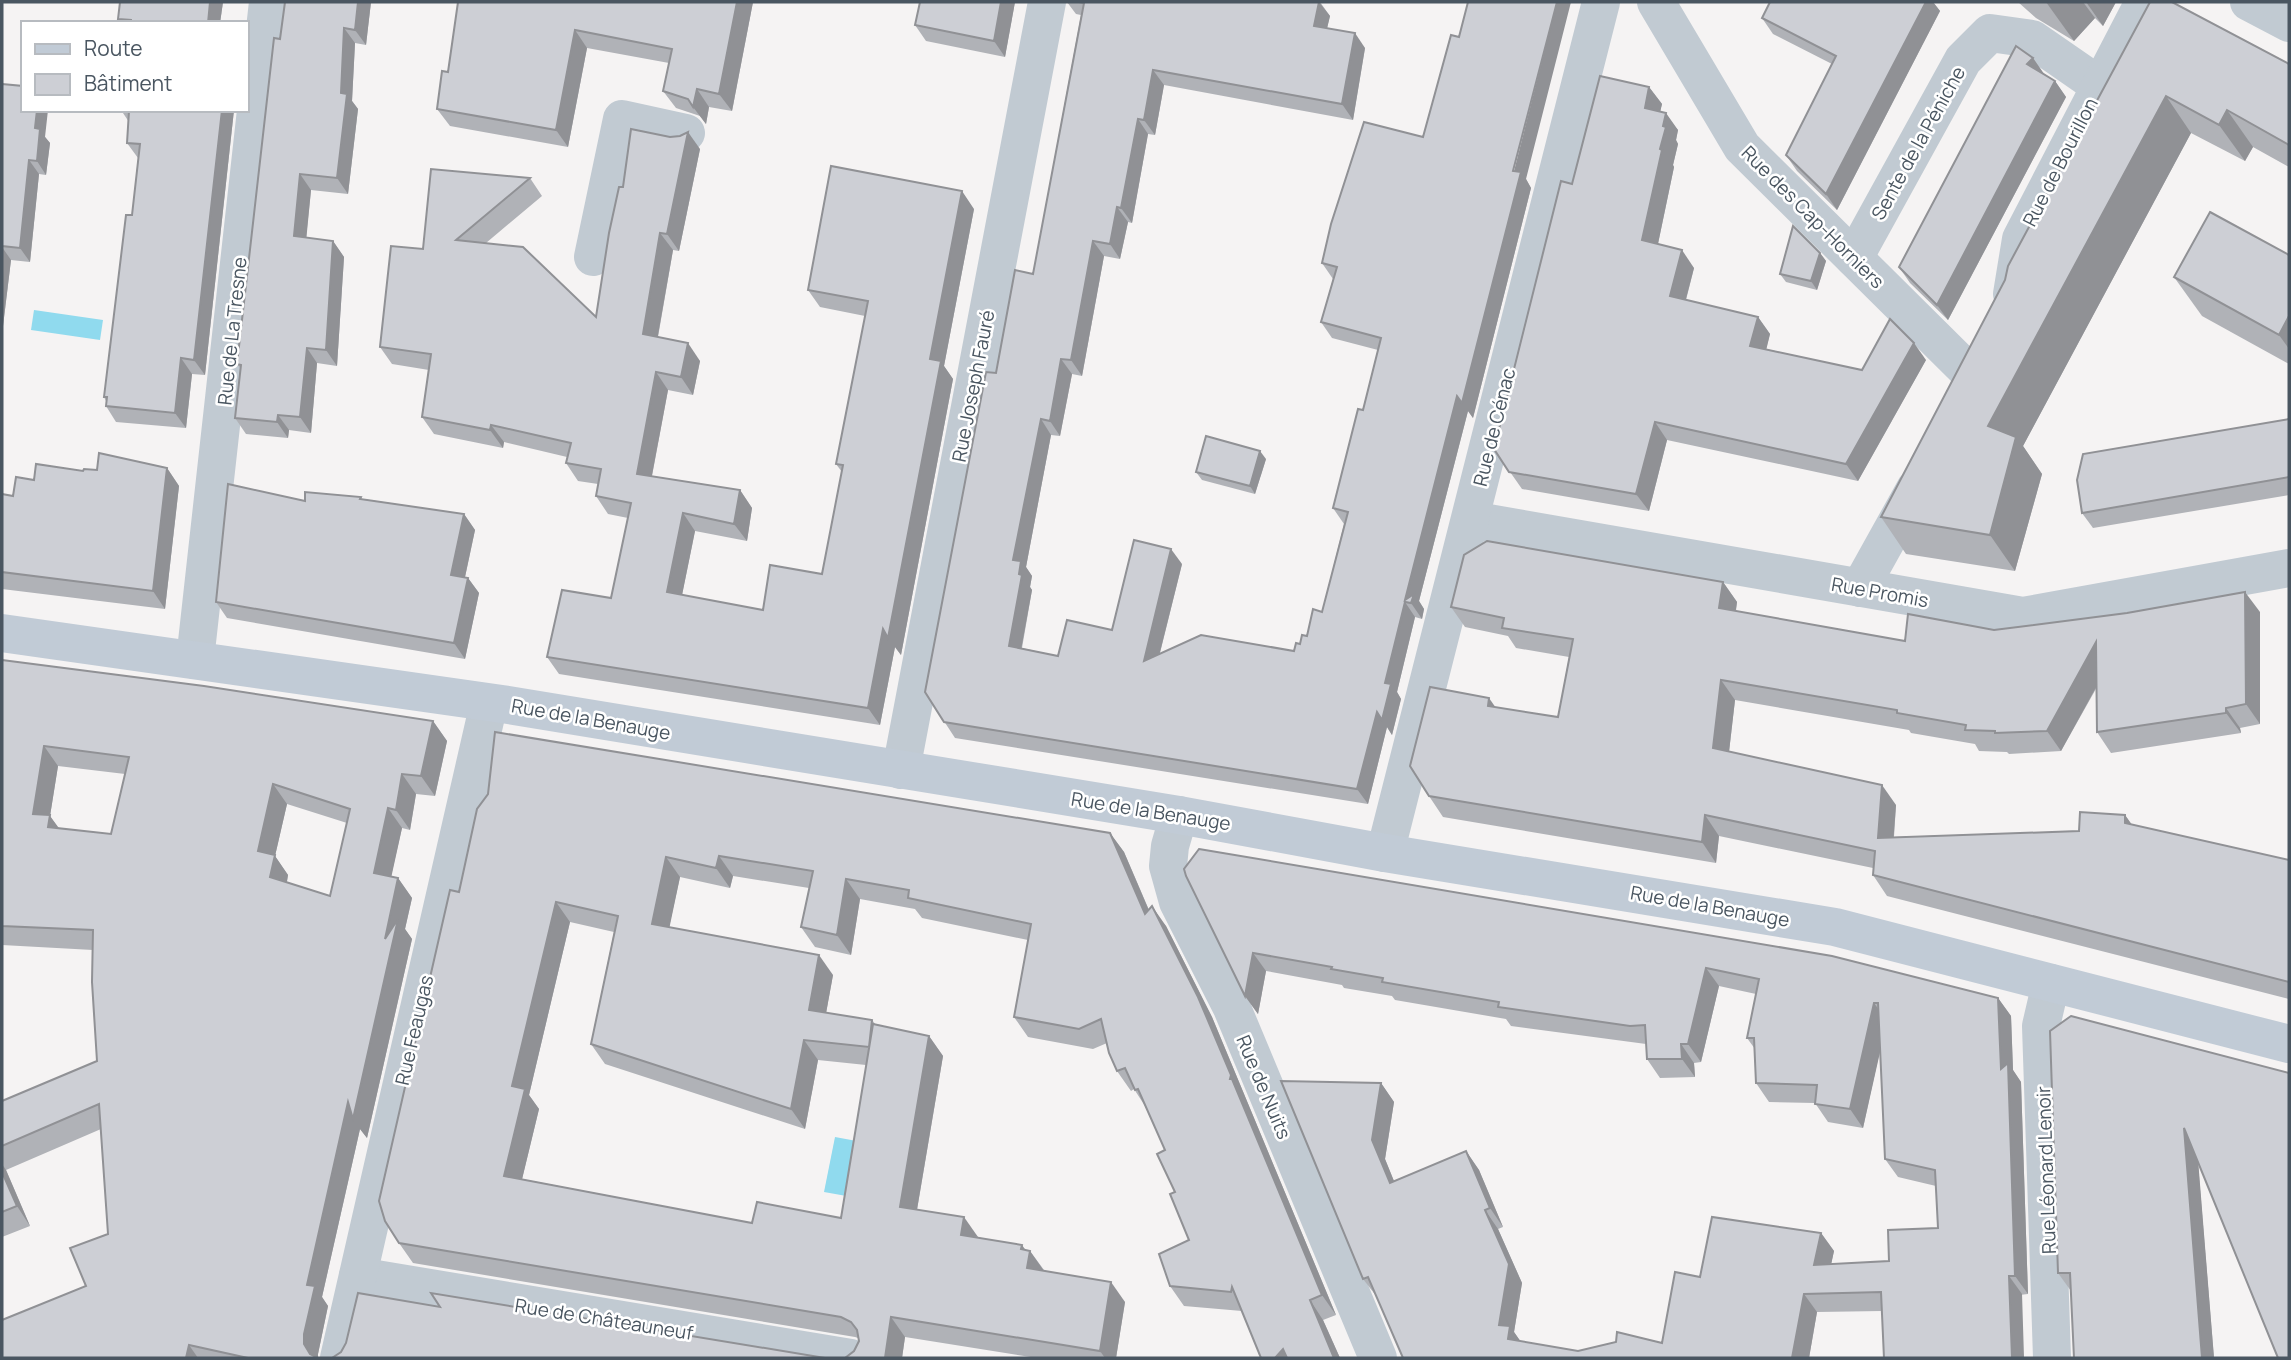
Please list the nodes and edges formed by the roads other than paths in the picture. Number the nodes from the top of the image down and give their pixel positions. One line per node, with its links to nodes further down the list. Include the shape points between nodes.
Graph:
1 (268, 2): 18 (street, Rue de La Tresne)
2 (1047, 2): 20 (street, Rue Joseph Fauré)
3 (1601, 2): 14 (street, Rue de Cénac)
4 (1657, 2): 11 (street, Rue des Cap-Horniers, via 1742,147)
5 (2144, 2): 8 (street, Rue de Bourillon)
6 (2249, 2): 7 (street)
7 (2289, 23)
8 (2100, 86): 11 (street, Sente de la Péniche, via 2032,39 1990,33 1963,60); 12 (street, Rue de Bourillon, via 2021,239 2011,306)
9 (687, 133): 10 (street, via 622,119)
10 (593, 257)
11 (1854, 258): 12 (street, Rue des Cap-Horniers)
12 (1967, 389)
13 (1929, 463): 16 (street)
14 (1471, 520): 16 (street, Rue Promis); 22 (street, Rue de Cénac)
15 (2289, 568): 16 (street, Rue Promis, via 2023,616)
16 (1860, 588)
17 (2, 633): 18 (main road, Rue de la Benauge)
18 (195, 660): 19 (main road, Rue de la Benauge)
19 (489, 703): 20 (main road, Rue de la Benauge); 25 (street, Rue Feaugas)
20 (901, 770): 21 (main road, Rue de la Benauge)
21 (1179, 815): 22 (main road, Rue de la Benauge); 28 (street, Rue de Nuits, via 1168,866 1178,902 1231,1008)
22 (1385, 853): 23 (main road, Rue de la Benauge, via 1835,927)
23 (2051, 983): 24 (main road, Rue de la Benauge); 29 (street, Rue Léonard Lenoir, via 2041,1026)
24 (2289, 1044)
25 (358, 1276): 26 (street, Rue Feaugas); 27 (street, Rue de Châteauneuf)
26 (339, 1358)
27 (851, 1358)
28 (1378, 1358)
29 (2052, 1358)

